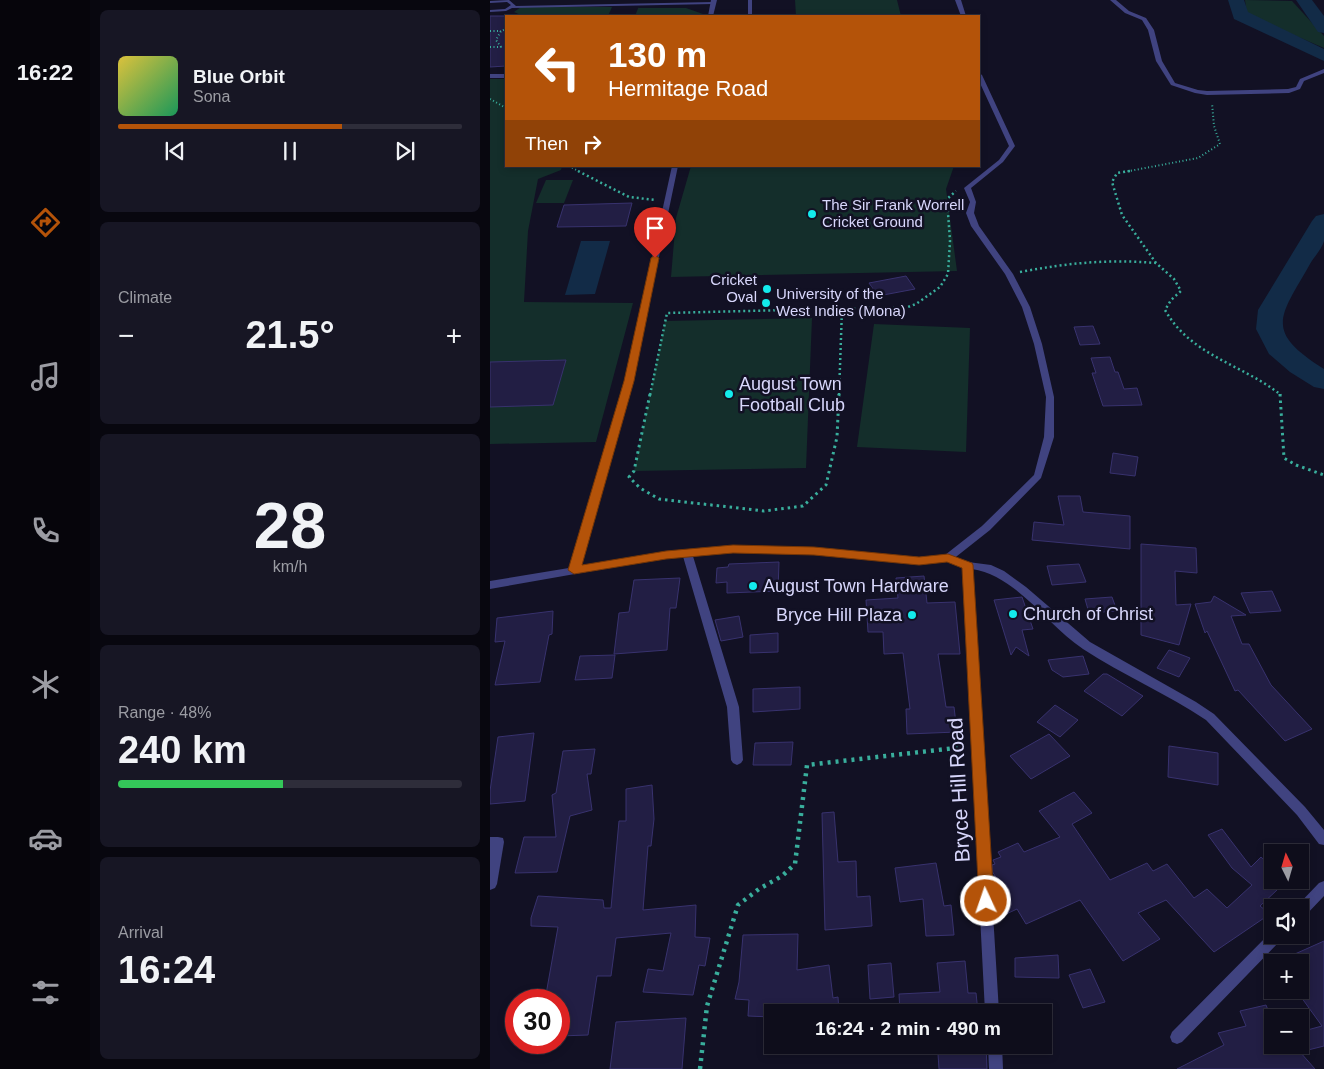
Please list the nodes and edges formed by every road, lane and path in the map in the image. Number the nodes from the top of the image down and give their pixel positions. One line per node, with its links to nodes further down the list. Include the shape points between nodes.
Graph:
1 (750, 0): 9 (lane)
2 (958, 0): 10 (street)
3 (1113, 0): 21 (street, via 1127,12 1144,19 1151,30 1159,61 1173,84)
4 (490, 2): 6 (lane, via 508,1 514,3)
5 (713, 2): 6 (lane); 8 (street)
6 (513, 7): 7 (lane)
7 (490, 11)
8 (710, 15)
9 (750, 15)
10 (964, 15)
11 (505, 27): 13 (path)
12 (490, 31): 13 (path)
13 (501, 31): 15 (path, via 496,40)
14 (490, 47): 15 (path)
15 (501, 47): 16 (path)
16 (505, 47)
17 (1324, 72): 21 (street, via 1302,80 1298,88 1289,91)
18 (490, 76): 19 (street)
19 (505, 76)
20 (980, 78): 29 (street, via 1012,146 1001,161 966,188 973,202 970,214 975,226)
21 (1207, 93): 28 (path, via 1212,102 1214,126 1220,144 1198,158 1117,173 1112,182 1122,215)
22 (490, 99): 23 (path)
23 (505, 107)
24 (570, 167): 27 (path, via 629,197)
25 (675, 167): 27 (street)
26 (962, 186): 30 (path, via 947,199 950,223 945,282 917,305)
27 (667, 202): 35 (street, via 629,381)
28 (1156, 263): 29 (path, via 1115,260 1057,265); 31 (path, via 1174,279 1181,291 1165,310 1171,324 1181,335 1215,358 1251,374 1280,396 1284,458)
29 (1009, 274): 33 (street, via 1026,307 1038,344 1050,397 1049,438 1038,476 986,528)
30 (842, 309): 30 (path, via 837,436 826,485 803,506 764,511 659,498 640,488 629,477 634,471 667,313)
31 (1324, 475)
32 (687, 553): 33 (street, via 733,549 814,551 919,561); 35 (street); 38 (street, via 733,707)
33 (948, 558): 34 (street)
34 (967, 565): 37 (street, Bryce Hill Road); 39 (street, via 1000,574 1086,645 1210,717 1301,811)
35 (574, 570): 36 (street)
36 (490, 585)
37 (978, 746): 45 (street, Bryce Hill Road); 48 (path, via 807,765 794,864 782,876 738,905 707,1006)
38 (737, 760)
39 (1324, 840)
40 (494, 843): 41 (street)
41 (490, 884)
42 (1324, 887): 43 (street)
43 (1309, 903)
44 (1268, 944): 46 (street)
45 (992, 1004)
46 (1177, 1036)
47 (995, 1054): 49 (street)
48 (700, 1069)
49 (996, 1069)

